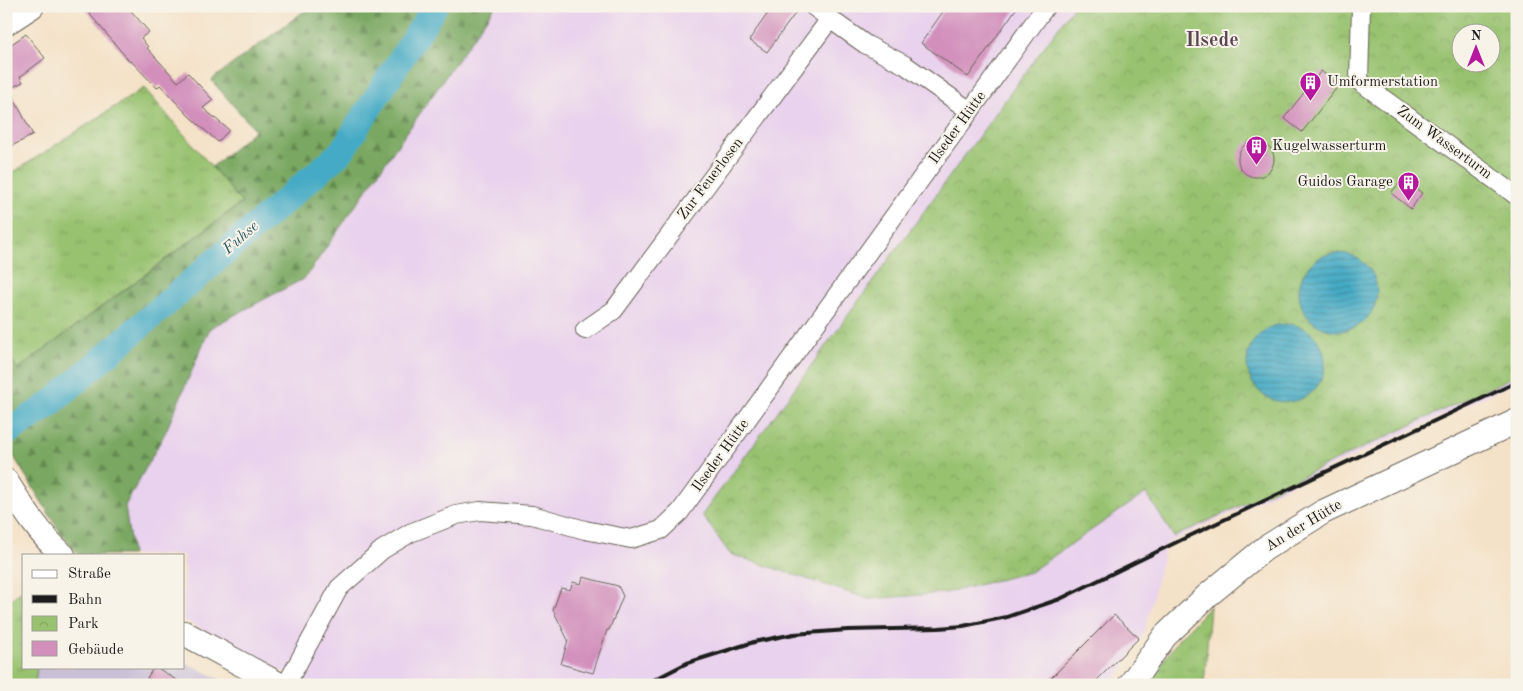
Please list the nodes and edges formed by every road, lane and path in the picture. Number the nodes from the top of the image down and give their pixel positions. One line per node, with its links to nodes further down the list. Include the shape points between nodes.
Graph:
1 (32, 6): 6 (street)
2 (814, 6): 5 (street)
3 (1046, 6): 7 (street, Ilseder Hütte)
4 (1362, 6): 8 (street, Zum Wasserturm, via 1359,81)
5 (830, 19): 7 (street, via 865,44 905,65); 9 (street, Zur Feuerlosen, via 614,310)
6 (6, 23)
7 (970, 111): 15 (street, Ilseder Hütte, via 680,512 661,530 631,539 532,515 480,511 446,518 382,550 339,588)
8 (1517, 196)
9 (585, 330)
10 (1517, 421): 16 (street, An der Hütte, via 1323,512 1264,549 1165,636)
11 (6, 481): 12 (street, via 30,519)
12 (56, 549)
13 (185, 634): 14 (street)
14 (280, 685)
15 (286, 685)
16 (1130, 685)

